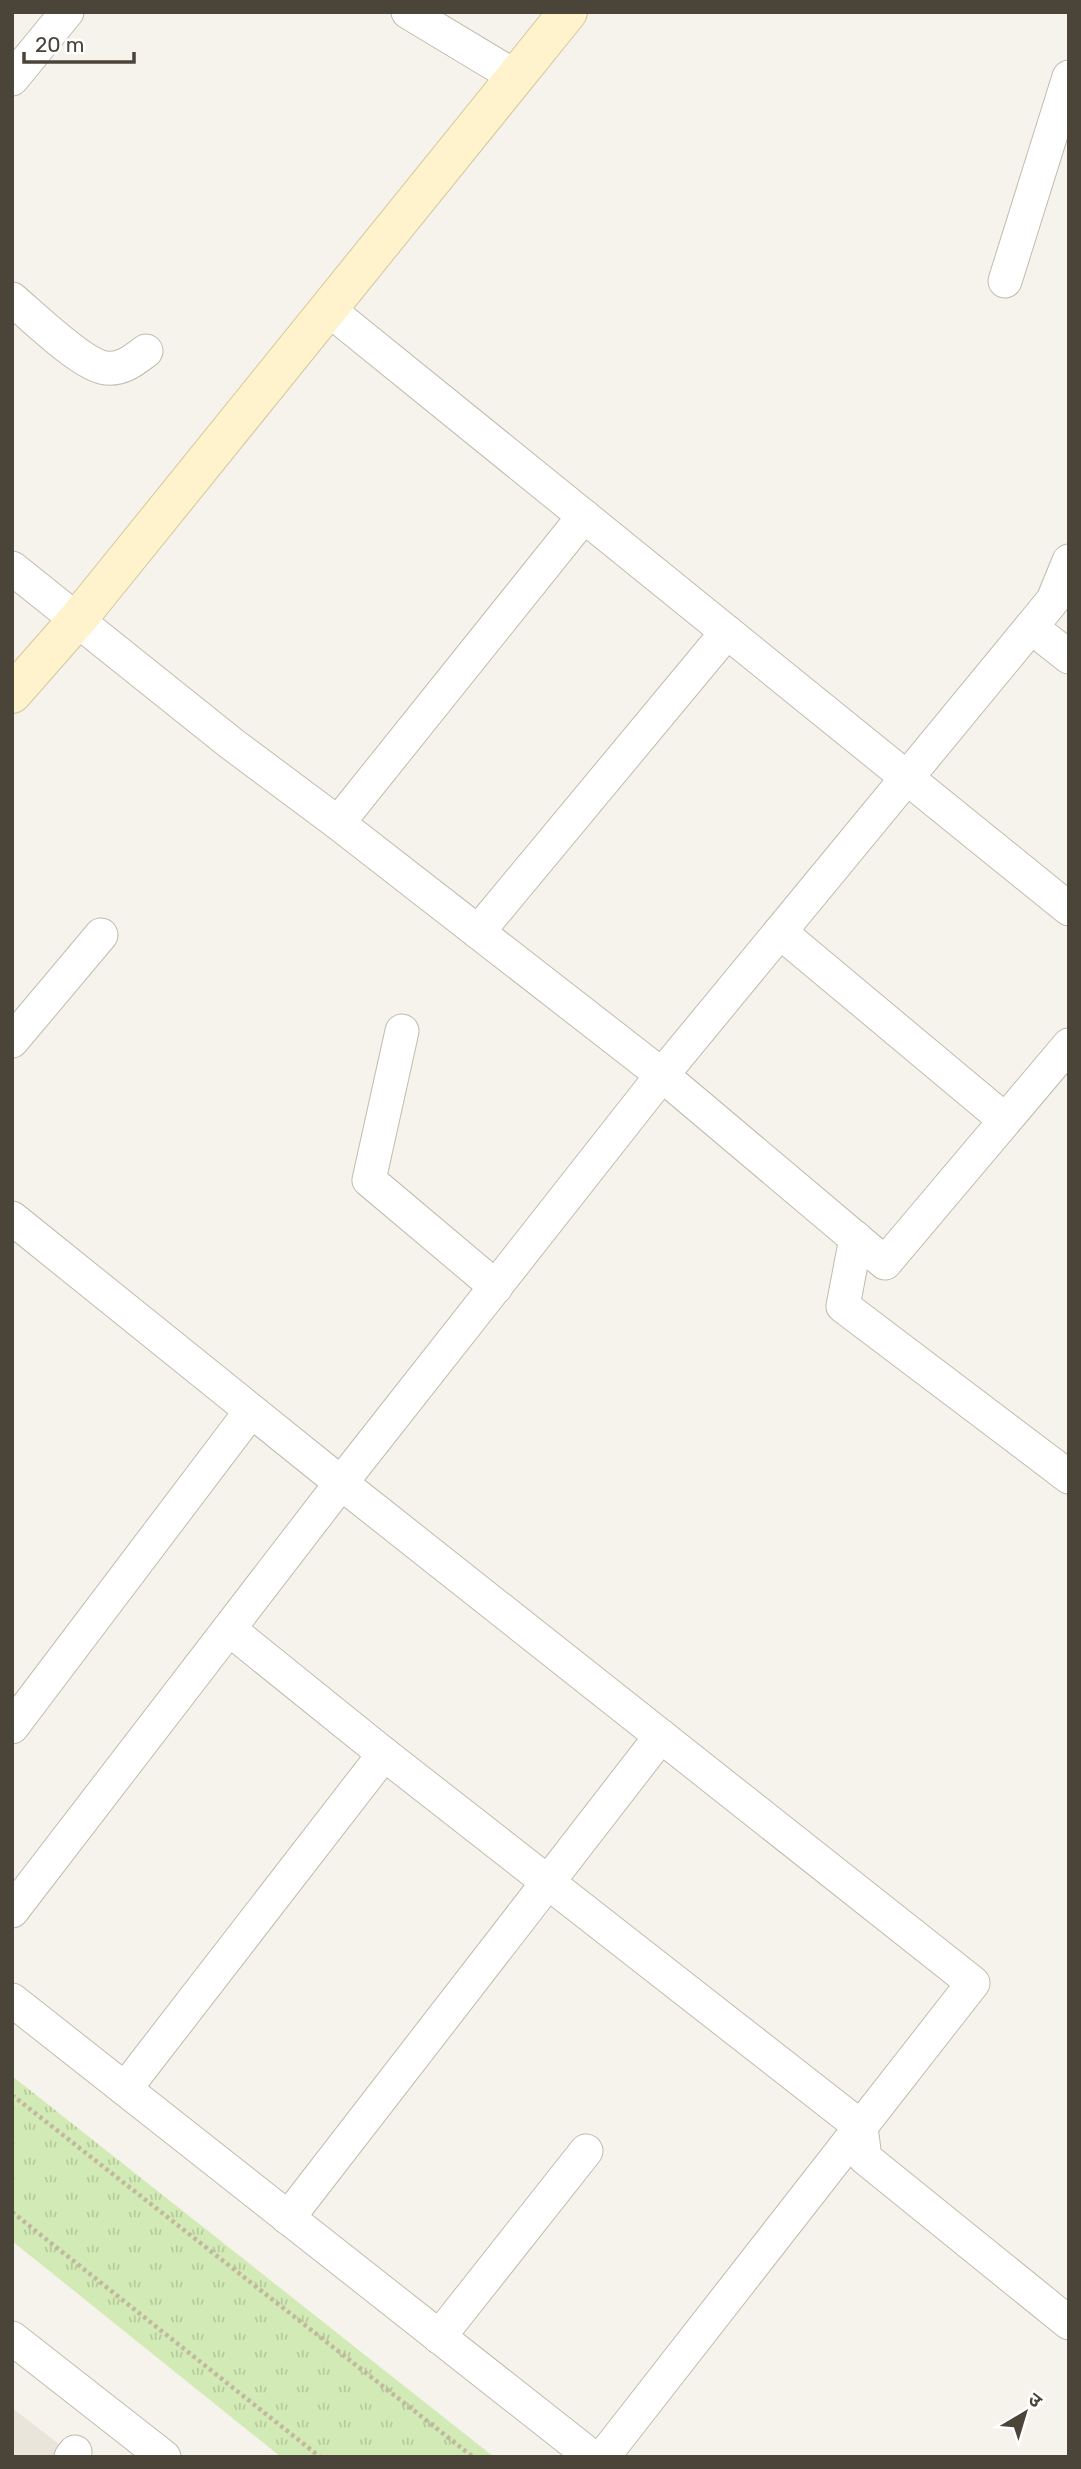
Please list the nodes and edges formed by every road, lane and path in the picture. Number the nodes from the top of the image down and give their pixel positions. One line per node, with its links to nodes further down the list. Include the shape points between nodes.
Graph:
1 (67, 12): 6 (street)
2 (408, 12): 5 (street)
3 (568, 12): 5 (street)
4 (1069, 76): 7 (street)
5 (516, 77): 9 (street)
6 (12, 79)
7 (1005, 281)
8 (12, 299): 10 (street, via 68,347 104,368 124,366)
9 (328, 309): 11 (street); 14 (street)
10 (146, 351)
11 (584, 516): 16 (street); 20 (street)
12 (1069, 561): 15 (street, via 1053,600)
13 (12, 568): 14 (street)
14 (76, 620): 18 (street); 20 (street)
15 (1031, 627): 17 (street); 19 (street)
16 (727, 632): 19 (street); 22 (street)
17 (1069, 657)
18 (12, 694)
19 (907, 778): 21 (street); 23 (street)
20 (338, 823): 22 (street)
21 (1069, 909)
22 (478, 932): 28 (street)
23 (780, 932): 28 (street); 29 (street)
24 (101, 935): 26 (street)
25 (402, 1031): 32 (street, via 369,1181)
26 (12, 1041)
27 (1069, 1045): 29 (street)
28 (662, 1075): 31 (street); 32 (street)
29 (1005, 1120): 31 (street, via 885,1263)
30 (18, 1234): 33 (street)
31 (856, 1238): 34 (street, via 843,1306)
32 (496, 1287): 35 (street)
33 (251, 1411): 35 (street); 37 (street)
34 (1069, 1477)
35 (341, 1483): 36 (street); 38 (street)
36 (229, 1629): 39 (street); 41 (street)
37 (12, 1727)
38 (661, 1735): 40 (street); 45 (street, via 973,1983)
39 (384, 1754): 40 (street); 43 (street)
40 (548, 1881): 45 (street); 48 (street)
41 (12, 1911)
42 (12, 2000): 43 (street)
43 (125, 2089): 48 (street)
44 (12, 2095): 54 (path)
45 (860, 2127): 49 (street, via 865,2158); 56 (street)
46 (586, 2151): 50 (street)
47 (12, 2212): 53 (path)
48 (288, 2218): 50 (street)
49 (1069, 2323)
50 (439, 2337): 55 (street)
51 (12, 2339): 52 (street)
52 (164, 2457)
53 (320, 2457)
54 (473, 2457)
55 (592, 2457)
56 (603, 2457)

